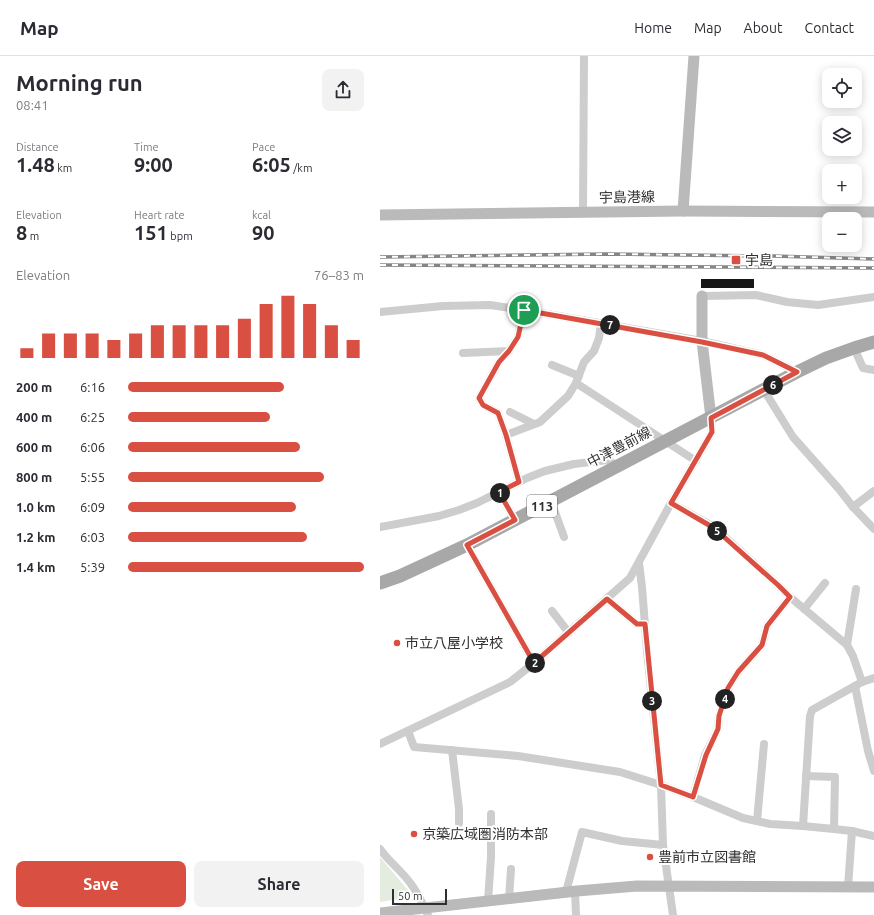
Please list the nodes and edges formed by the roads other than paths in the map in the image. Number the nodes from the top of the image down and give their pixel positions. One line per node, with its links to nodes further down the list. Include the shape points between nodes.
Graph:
1 (584, 56): 5 (street)
2 (694, 56): 3 (street)
3 (683, 211): 4 (street, 宇島港線); 5 (street, 宇島港線)
4 (874, 212)
5 (583, 213): 6 (street, 宇島港線)
6 (380, 215)
7 (702, 296): 8 (street, via 756,296 818,305); 12 (street)
8 (874, 297)
9 (524, 310): 10 (street, via 490,305 442,306); 11 (street); 15 (street, via 518,337)
10 (380, 312)
11 (601, 323): 12 (street); 20 (street, via 594,351 584,362)
12 (702, 342): 19 (street, via 763,355); 23 (street)
13 (874, 342): 14 (main road, 中津豊前線 / 113)
14 (854, 348): 18 (street, via 863,368); 19 (main road, 中津豊前線 / 113)
15 (509, 351): 16 (street); 25 (street, via 499,362 479,398 483,405 498,413)
16 (463, 353)
17 (552, 365): 20 (street)
18 (874, 370)
19 (797, 372): 21 (main road, 中津豊前線 / 113)
20 (577, 380): 24 (street, via 568,396 540,422); 26 (street)
21 (764, 390): 23 (main road, 中津豊前線 / 113); 34 (street, via 793,437)
22 (510, 412): 24 (street)
23 (711, 418): 26 (main road, 中津豊前線 / 113); 27 (street, via 712,432)
24 (534, 424): 25 (street)
25 (506, 435): 29 (street)
26 (665, 441): 27 (street); 28 (main road, 中津豊前線 / 113)
27 (696, 461): 33 (street)
28 (617, 466): 29 (street, via 608,460 574,464 545,471); 32 (main road, 中津豊前線 / 113)
29 (519, 482): 31 (street)
30 (874, 491): 34 (street)
31 (499, 492): 35 (street); 36 (street, via 445,514)
32 (551, 501): 35 (main road, 中津豊前線 / 113); 38 (street)
33 (671, 503): 40 (street); 44 (street, via 714,528)
34 (853, 507): 37 (street)
35 (515, 520): 39 (main road, 中津豊前線 / 113)
36 (380, 527)
37 (874, 529)
38 (564, 537)
39 (467, 545): 41 (main road, 中津豊前線 / 113); 51 (street)
40 (639, 563): 45 (street, via 630,578); 48 (street)
41 (380, 583)
42 (825, 583): 46 (street)
43 (856, 589): 50 (street)
44 (790, 597): 46 (street); 61 (street, via 767,626 762,645 738,672 728,688 719,716 718,729 706,755)
45 (607, 599): 48 (street, via 637,624); 49 (street)
46 (804, 609): 50 (street)
47 (552, 610): 49 (street)
48 (645, 624): 60 (street)
49 (569, 633): 51 (street)
50 (847, 645): 53 (street, via 853,656)
51 (534, 663): 54 (street, via 510,682)
52 (874, 678): 53 (street)
53 (858, 684): 58 (street, via 868,751); 59 (street, via 812,710)
54 (408, 731): 55 (street); 57 (street, via 414,747)
55 (380, 744)
56 (764, 744): 63 (street)
57 (452, 750): 60 (street, via 518,756 620,772); 64 (street)
58 (874, 771)
59 (806, 776): 65 (street); 66 (street, via 835,777)
60 (661, 785): 61 (street); 69 (street)
61 (693, 797): 63 (street, via 743,818)
62 (491, 814): 77 (street)
63 (757, 821): 65 (street)
64 (459, 823)
65 (803, 826): 66 (street)
66 (834, 829): 67 (street)
67 (852, 831): 68 (street); 73 (street)
68 (874, 836)
69 (663, 845): 72 (street); 75 (street, via 622,841 582,832)
70 (380, 849): 78 (street, via 411,884)
71 (511, 869): 76 (street)
72 (669, 886): 73 (street); 75 (street); 81 (street)
73 (848, 887): 74 (street)
74 (874, 887)
75 (570, 892): 76 (street); 80 (street)
76 (509, 899): 77 (street)
77 (488, 901): 78 (street)
78 (426, 912): 79 (street)
79 (380, 913)
80 (576, 915)
81 (673, 915)

